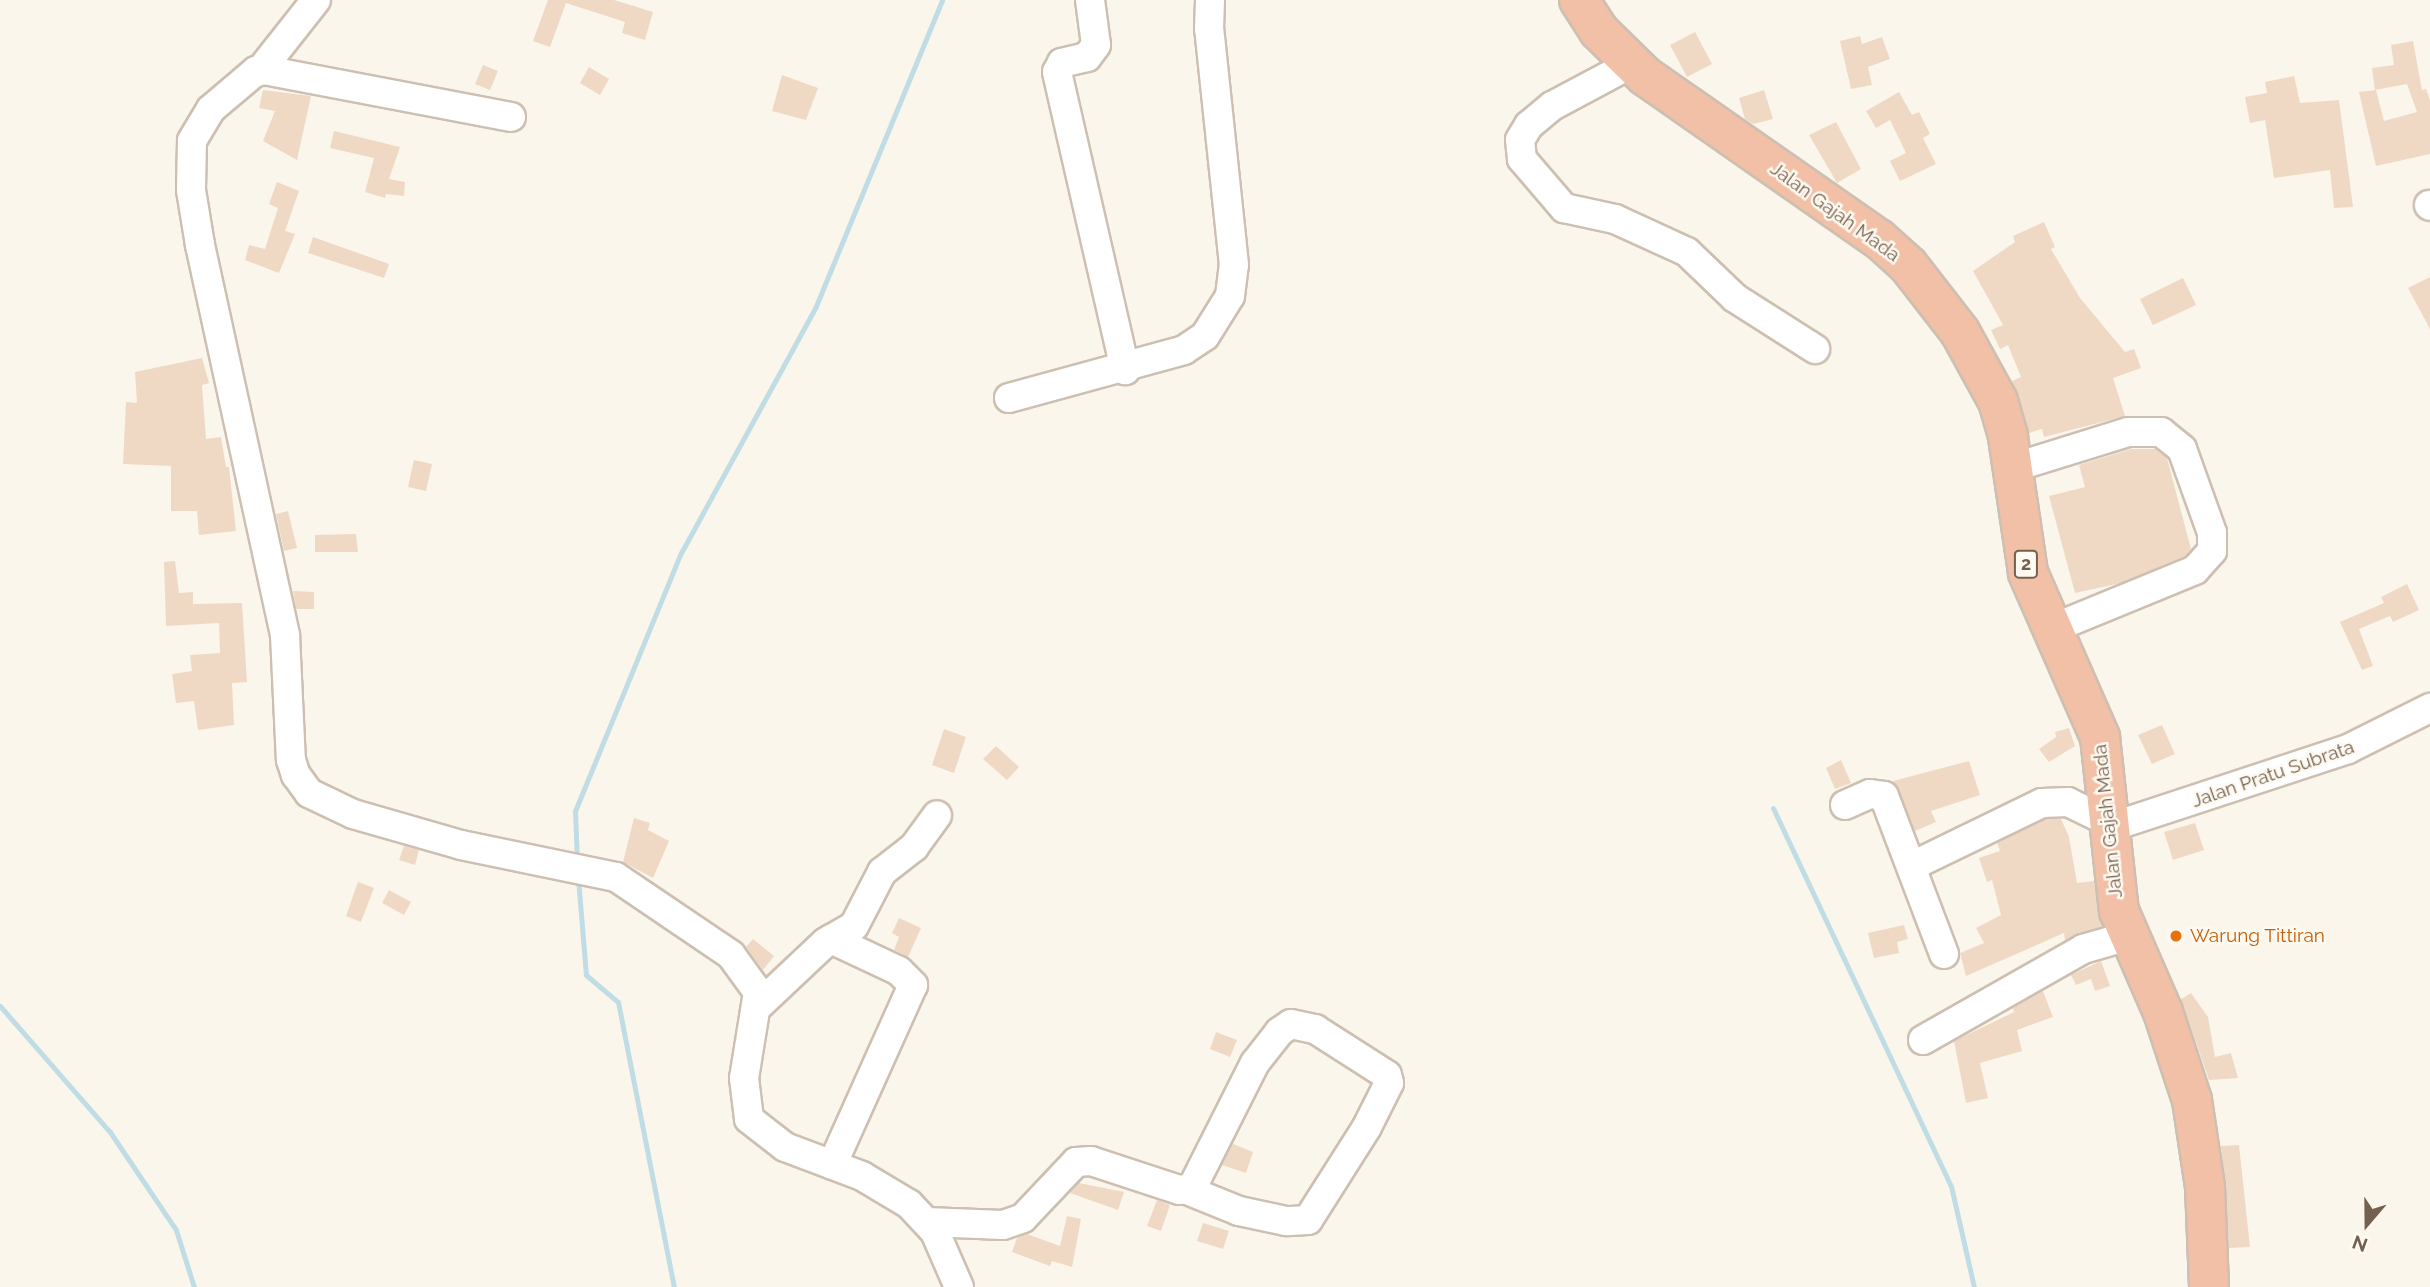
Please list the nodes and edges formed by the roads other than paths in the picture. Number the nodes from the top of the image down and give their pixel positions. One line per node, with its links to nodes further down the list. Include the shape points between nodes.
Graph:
1 (316, 0): 6 (street)
2 (1090, 0): 9 (street, via 1096,45 1087,57 1062,63 1057,72)
3 (1210, 0): 9 (street, via 1209,29 1234,265 1230,296 1205,336 1184,350)
4 (1579, 0): 5 (highway, Jalan Gajah Mada / 2, via 1599,31)
5 (1631, 64): 8 (street, via 1552,106 1529,125 1520,139 1522,159 1564,208 1615,219 1686,252 1735,298); 11 (highway, Jalan Gajah Mada / 2, via 1879,239 1908,265 1960,332 1994,392 2006,428)
6 (260, 71): 7 (street); 21 (street, via 227,95 198,125 189,173 215,320 285,635 291,760 296,775 309,793 338,809 461,845 606,874 628,883 731,955 752,981)
7 (511, 117)
8 (1815, 349)
9 (1125, 370): 10 (street)
10 (1009, 398)
11 (2011, 468): 12 (highway, Jalan Gajah Mada / 2, via 2028,573); 12 (street, via 2128,432 2161,432 2182,449 2212,533 2212,551 2195,570)
12 (2051, 629): 16 (highway, Jalan Gajah Mada / 2, via 2100,737)
13 (2430, 708): 16 (street, Jalan Pratu Subrata, via 2348,749)
14 (1845, 805): 17 (street, via 1870,794 1884,796)
15 (937, 815): 19 (street, via 914,847 885,869 854,926)
16 (2111, 825): 17 (street, via 2067,802 2042,803); 18 (highway, Jalan Gajah Mada / 2, via 2114,892)
17 (1912, 866): 20 (street)
18 (2128, 936): 22 (street, via 2083,949); 27 (highway, Jalan Gajah Mada / 2, via 2162,1012 2192,1100 2205,1187)
19 (831, 939): 21 (street); 23 (street, via 899,971 914,985)
20 (1944, 954)
21 (758, 1006): 23 (street, via 744,1078 749,1119 785,1147)
22 (1923, 1040)
23 (832, 1165): 25 (street, via 888,1188)
24 (1187, 1190): 24 (street, via 1198,1182 1255,1063 1279,1032 1292,1024 1315,1029 1387,1075 1390,1083 1367,1126 1308,1220 1286,1221 1239,1211); 25 (street, via 1091,1161 1076,1162 1023,1218 1003,1225)
25 (927, 1222): 26 (street, via 945,1249)
26 (960, 1287)
27 (2209, 1287)

